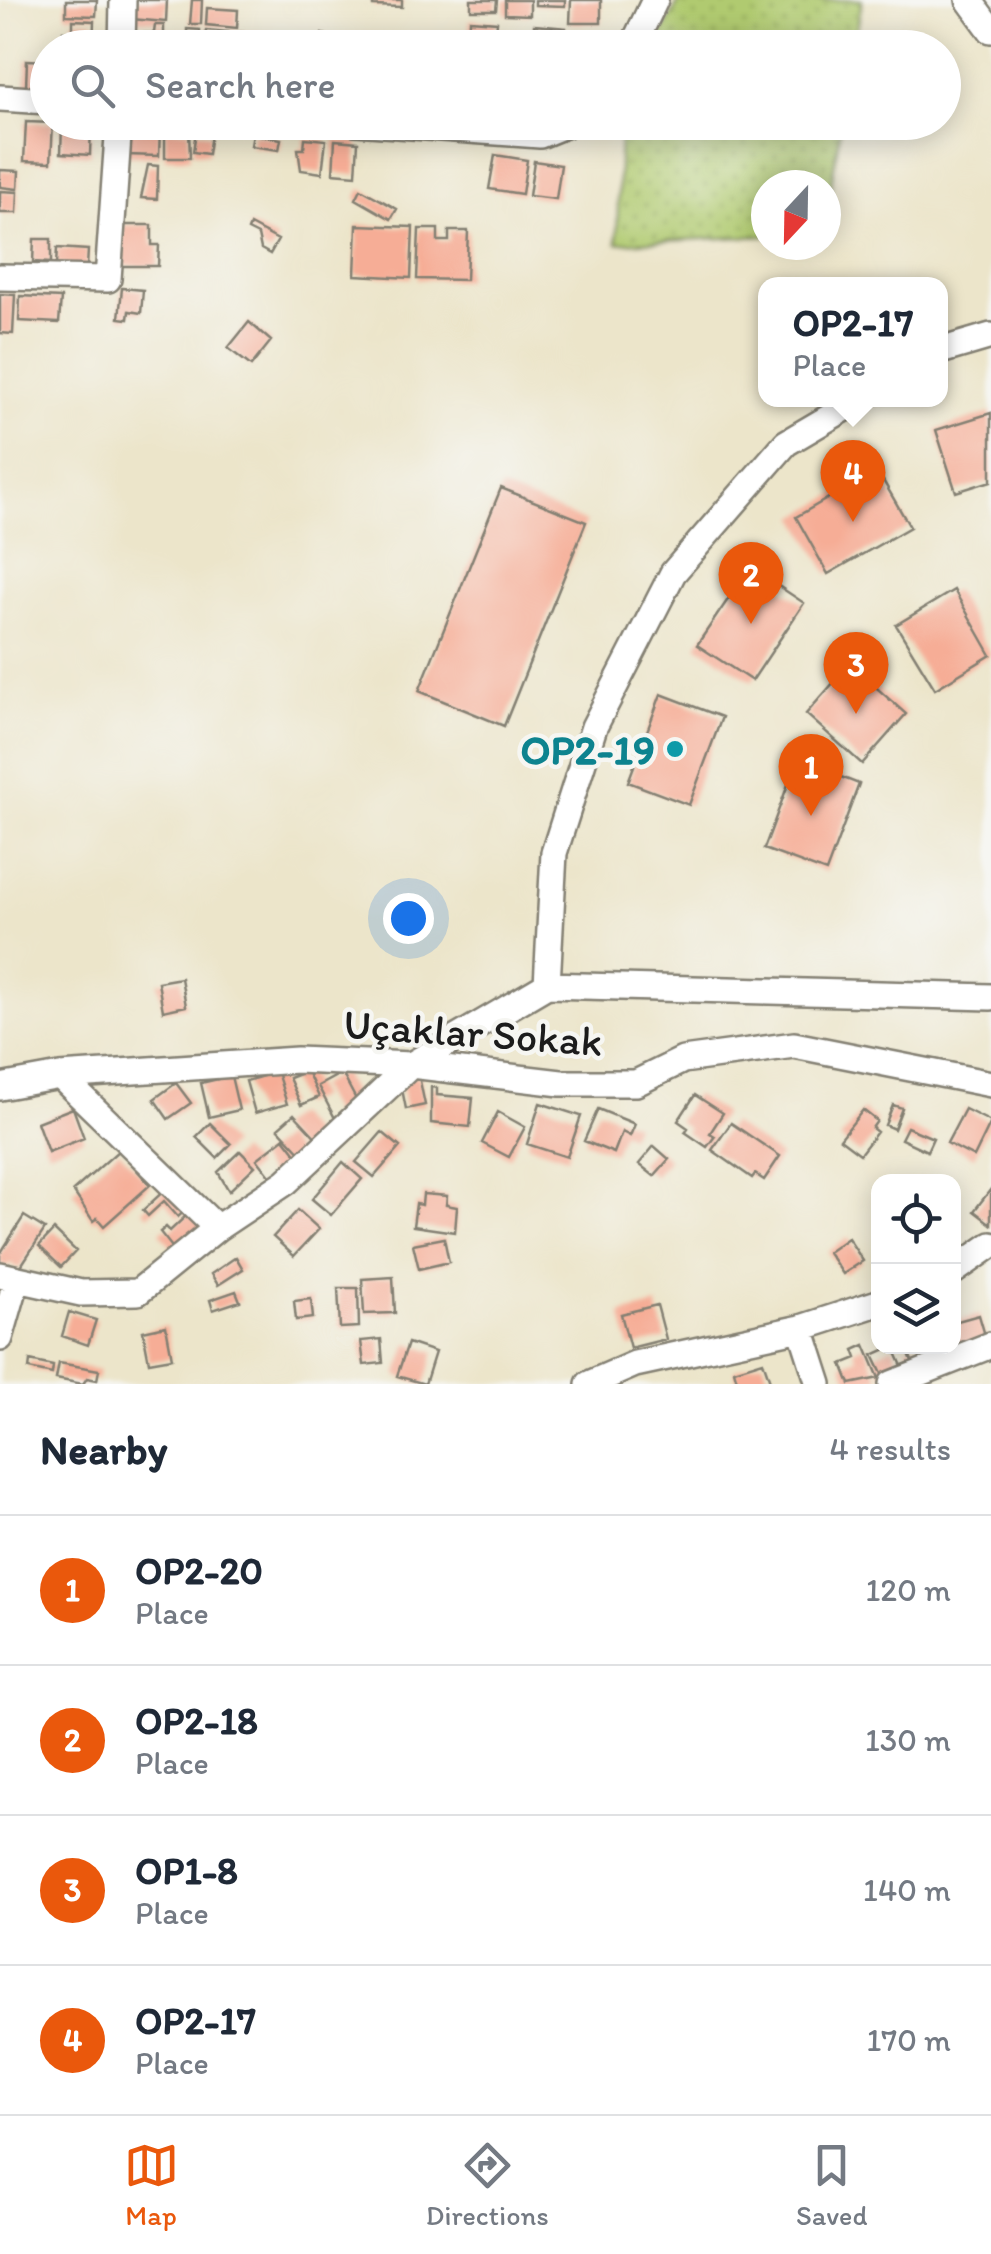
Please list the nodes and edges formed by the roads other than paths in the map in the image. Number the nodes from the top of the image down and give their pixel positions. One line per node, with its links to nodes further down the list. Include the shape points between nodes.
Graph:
1 (123, 0): 4 (street)
2 (655, 0): 5 (street)
3 (969, 0): 6 (street)
4 (122, 30)
5 (641, 30)
6 (991, 30)
7 (0, 98): 8 (street)
8 (30, 100)
9 (118, 140): 10 (street, via 108,279)
10 (0, 277)
11 (991, 336): 12 (street)
12 (948, 349)
13 (847, 407): 14 (street, via 786,444 673,573 594,727 554,852)
14 (546, 985): 15 (street); 16 (street)
15 (991, 998)
16 (411, 1065): 17 (street, Uçaklar Sokak, via 298,1060); 18 (street, Uçaklar Sokak, via 561,1084 636,1083 683,1060 794,1045); 20 (street, via 286,1182)
17 (60, 1076): 19 (street, Uçaklar Sokak); 20 (street)
18 (991, 1084)
19 (0, 1087)
20 (217, 1228): 23 (street, via 138,1292 81,1293)
21 (991, 1245): 22 (street)
22 (961, 1266)
23 (8, 1277): 26 (street)
24 (871, 1305): 25 (street)
25 (801, 1328): 28 (street, via 634,1364); 29 (street)
26 (0, 1338)
27 (991, 1345): 30 (street)
28 (589, 1384)
29 (820, 1384)
30 (892, 1384)

